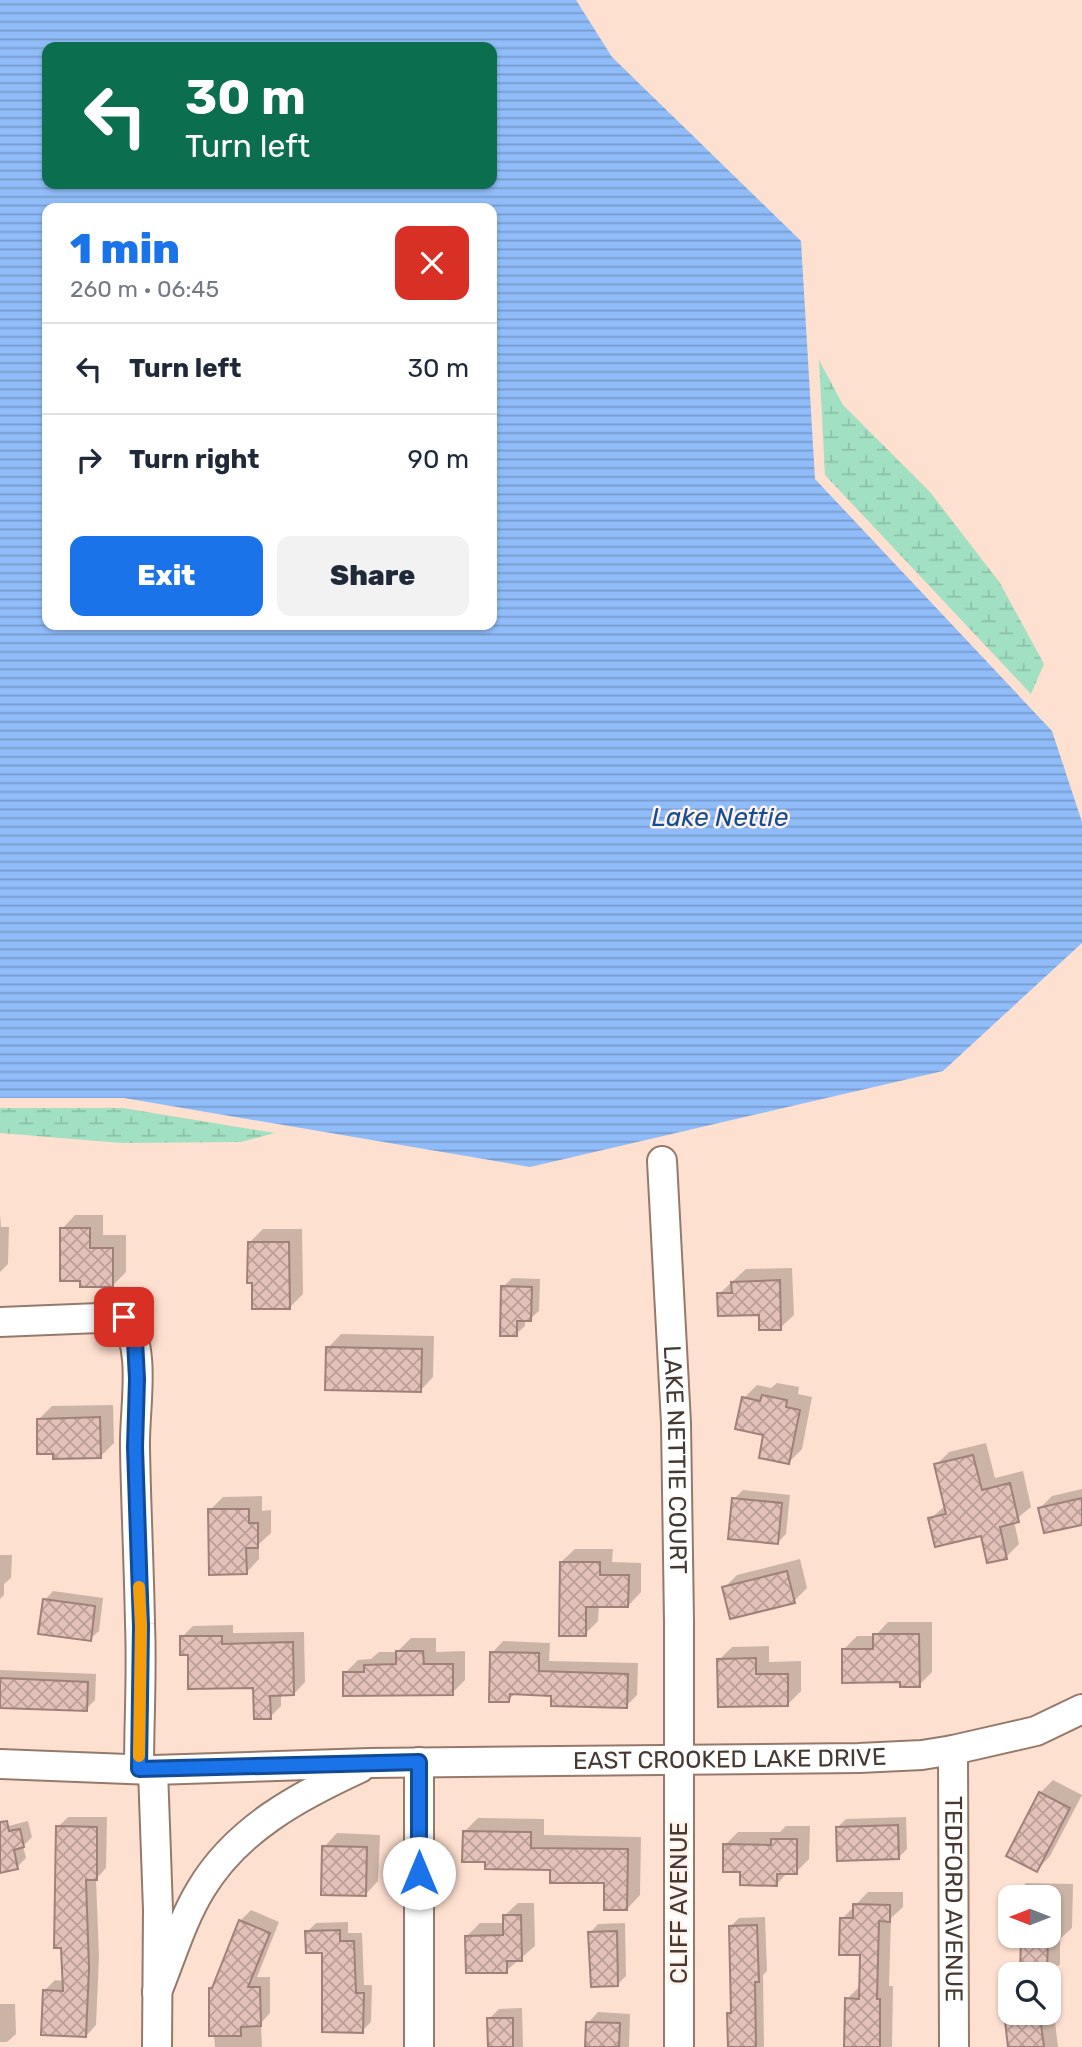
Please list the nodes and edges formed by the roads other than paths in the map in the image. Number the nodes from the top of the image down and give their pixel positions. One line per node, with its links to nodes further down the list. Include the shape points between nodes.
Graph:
1 (662, 1161): 5 (street, LAKE NETTIE COURT, via 676,1423)
2 (0, 1322): 9 (street, via 124,1317 135,1340)
3 (1082, 1709): 4 (street, EAST CROOKED LAKE DRIVE, via 1036,1731)
4 (953, 1751): 5 (street, EAST CROOKED LAKE DRIVE, via 859,1758); 14 (street, TEDFORD AVENUE)
5 (677, 1760): 6 (street, EAST CROOKED LAKE DRIVE); 13 (street, CLIFF AVENUE)
6 (419, 1762): 7 (street, EAST CROOKED LAKE DRIVE); 12 (street)
7 (370, 1763): 9 (street, EAST CROOKED LAKE DRIVE); 10 (street, EAST CROOKED LAKE DRIVE, via 281,1809 226,1855 191,1906)
8 (0, 1764): 9 (street, EAST CROOKED LAKE DRIVE)
9 (146, 1769): 10 (street, via 158,1910)
10 (158, 1992): 11 (street)
11 (157, 2047)
12 (419, 2047)
13 (679, 2047)
14 (954, 2047)

